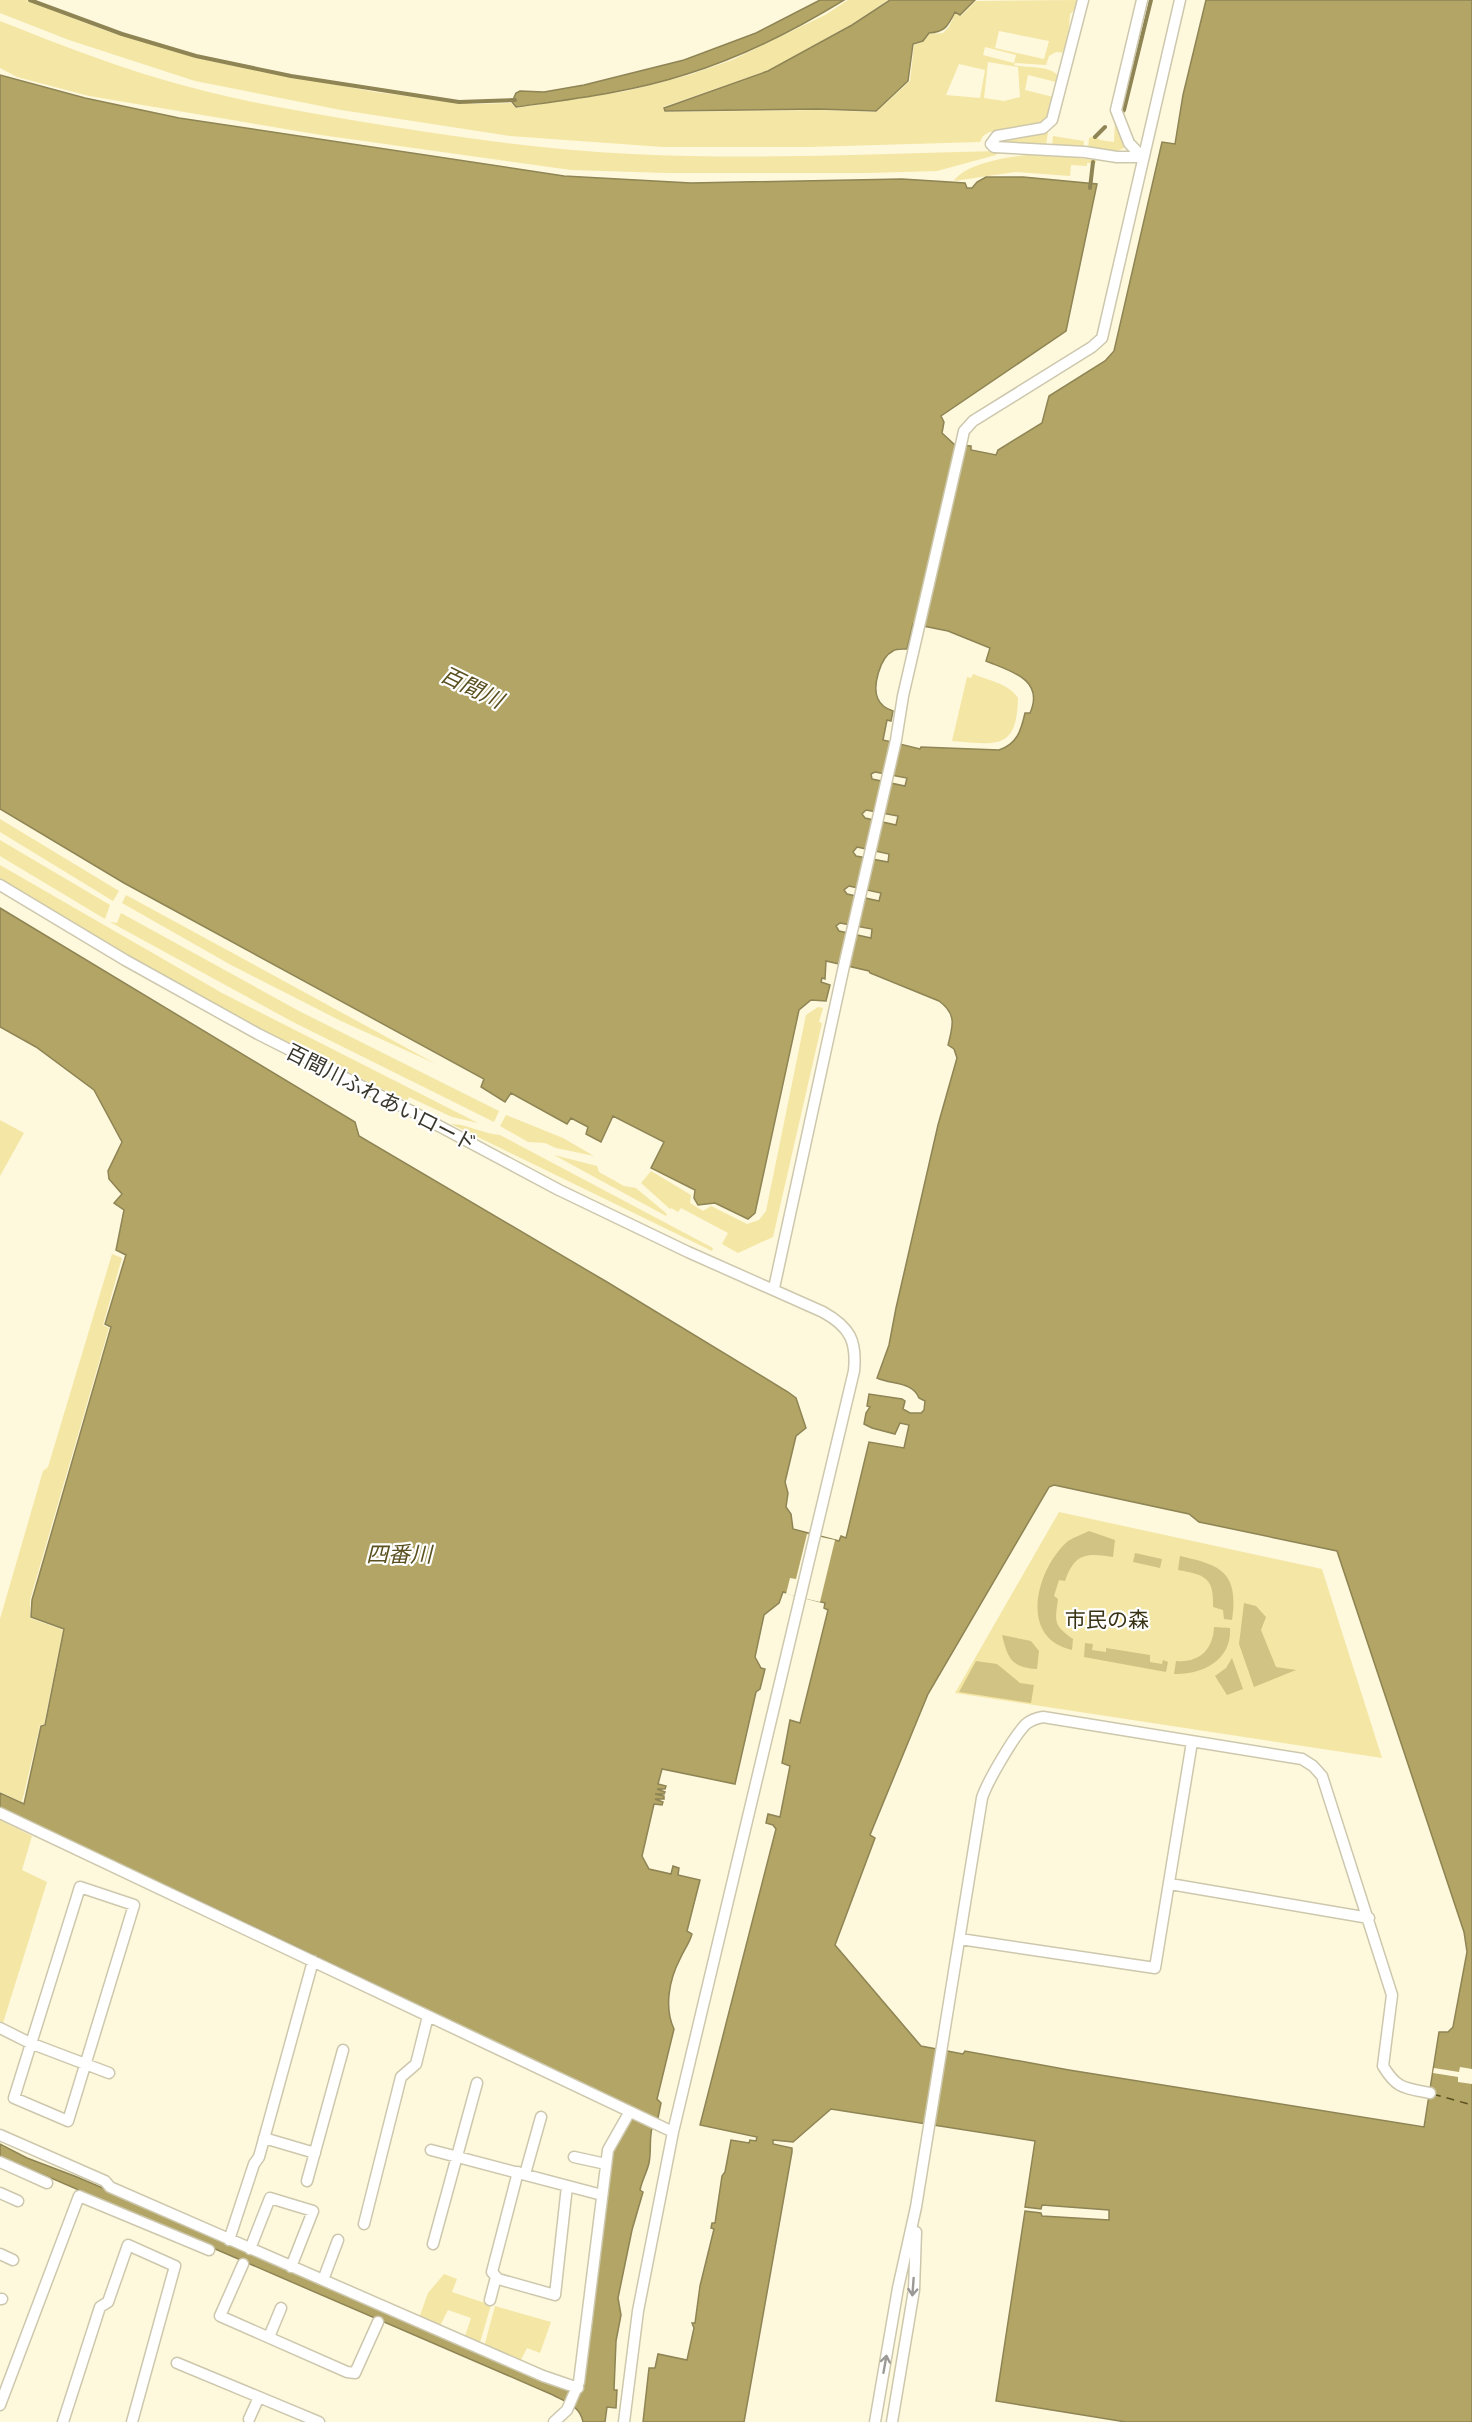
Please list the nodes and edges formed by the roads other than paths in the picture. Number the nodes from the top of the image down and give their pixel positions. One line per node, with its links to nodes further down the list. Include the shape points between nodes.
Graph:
1 (1083, 0): 4 (street, via 1052,120 1043,128 997,136 991,144)
2 (1142, 0): 4 (street, via 1116,110 1129,143)
3 (1180, 0): 4 (street)
4 (1143, 157): 6 (street, via 1101,338 973,421 964,431)
5 (0, 885): 6 (street, 百間川ふれあいロード, via 258,1034 559,1190)
6 (774, 1288): 23 (street, 百間川ふれあいロード, via 832,1317 846,1329 854,1346 854,1371)
7 (1192, 1742): 9 (street); 10 (street, via 1302,1759 1313,1766 1322,1776); 11 (street, via 1043,1718 1026,1724 985,1789)
8 (0, 1813): 12 (street)
9 (1170, 1884): 10 (street); 11 (street, via 1155,1968)
10 (1369, 1918): 20 (street, via 1392,1995 1383,2066 1393,2083)
11 (960, 1939): 39 (street)
12 (313, 1960): 13 (street); 25 (street)
13 (428, 2016): 21 (street); 40 (street, via 416,2064 401,2077)
14 (0, 2028): 15 (street)
15 (30, 2043): 17 (street); 17 (street, via 14,2098 68,2121); 17 (street, via 80,1887 134,1905)
16 (343, 2050): 27 (street)
17 (86, 2065): 18 (street)
18 (109, 2073)
19 (477, 2083): 28 (street)
20 (1430, 2093)
21 (630, 2114): 23 (street); 31 (street, via 608,2150)
22 (541, 2117): 32 (street)
23 (673, 2132): 65 (street, 百間川ふれあいロード, via 638,2311)
24 (0, 2135): 41 (street)
25 (264, 2139): 27 (street); 41 (street)
26 (431, 2150): 28 (street)
27 (315, 2153): 33 (street)
28 (458, 2156): 32 (street); 43 (street)
29 (574, 2157): 31 (street)
30 (0, 2162): 34 (street)
31 (606, 2164): 37 (street)
32 (521, 2173): 35 (street); 50 (street, via 492,2272)
33 (307, 2181)
34 (47, 2183)
35 (567, 2186): 37 (street); 50 (street, via 555,2295)
36 (0, 2193): 38 (street)
37 (602, 2195): 57 (street)
38 (18, 2201)
39 (916, 2207): 66 (street, one-way to 39); 67 (street, one-way to 67, via 914,2290)
40 (364, 2224)
41 (229, 2240): 44 (street)
42 (338, 2240): 51 (street)
43 (433, 2244)
44 (250, 2249): 49 (street); 49 (street, via 270,2198 313,2211)
45 (209, 2250): 59 (street, via 79,2196)
46 (0, 2254): 47 (street)
47 (14, 2260)
48 (243, 2264): 55 (street, via 220,2316)
49 (291, 2266): 51 (street)
50 (496, 2277): 52 (street)
51 (323, 2280): 57 (street)
52 (490, 2300)
53 (280, 2308): 55 (street)
54 (378, 2322): 55 (street, via 355,2373)
55 (269, 2337)
56 (177, 2362): 58 (street)
57 (577, 2389): 64 (street, via 570,2405)
58 (259, 2397): 60 (street); 63 (street)
59 (0, 2404)
60 (249, 2419)
61 (63, 2422): 62 (street, via 100,2307 108,2302 128,2245 175,2266)
62 (132, 2422)
63 (319, 2422)
64 (554, 2422)
65 (624, 2422)
66 (875, 2422)
67 (892, 2422)

